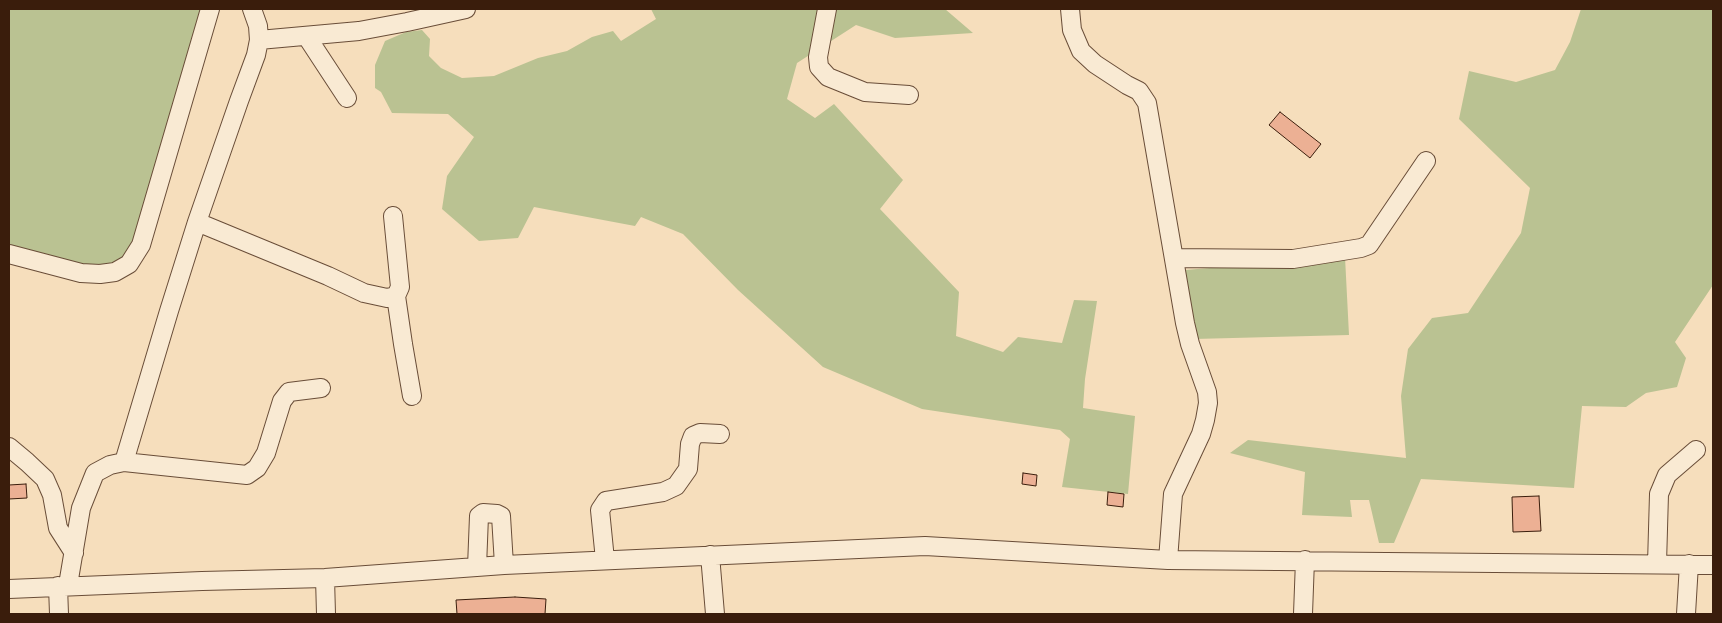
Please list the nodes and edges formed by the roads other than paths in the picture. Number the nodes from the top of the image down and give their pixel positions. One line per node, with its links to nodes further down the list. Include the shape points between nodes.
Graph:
1 (210, 9): 13 (street, via 141,245 129,264 116,272 81,273)
2 (252, 9): 7 (street)
3 (466, 9): 6 (street, via 360,31)
4 (827, 9): 8 (street, via 818,57 819,67 828,77 865,92)
5 (1070, 9): 14 (street, via 1072,30 1081,51 1095,64 1139,92 1147,103)
6 (307, 37): 7 (street); 9 (street)
7 (259, 40): 12 (street)
8 (909, 95)
9 (348, 98)
10 (1426, 161): 14 (street, via 1370,244 1361,248 1293,259)
11 (393, 216): 15 (street, via 400,287)
12 (198, 222): 15 (street, via 364,293 387,298); 21 (street)
13 (9, 254)
14 (1174, 258): 27 (street, via 1185,323 1208,403 1200,434 1173,494)
15 (396, 296): 17 (street)
16 (321, 388): 21 (street, via 289,392 282,401 266,453 257,468 246,475)
17 (412, 396)
18 (720, 434): 26 (street, via 693,436 688,469 676,486 663,492 606,501 600,510)
19 (9, 447): 23 (street, via 45,479 52,495 58,528)
20 (1696, 450): 29 (street, via 1667,475 1659,494)
21 (124, 462): 23 (street, via 95,473 81,508)
22 (478, 549): 25 (street); 25 (street, via 479,516 497,514 501,516); 32 (street)
23 (74, 554): 34 (street)
24 (710, 554): 26 (street); 27 (street, via 925,546); 38 (street)
25 (504, 556): 26 (street); 32 (street)
26 (605, 560)
27 (1168, 560): 28 (street)
28 (1305, 560): 29 (street); 39 (street)
29 (1657, 564): 30 (street)
30 (1689, 564): 31 (street); 40 (street)
31 (1713, 565)
32 (477, 567): 33 (street)
33 (325, 578): 34 (street); 37 (street)
34 (63, 586): 35 (street); 36 (street)
35 (9, 589)
36 (59, 614)
37 (326, 614)
38 (715, 614)
39 (1303, 614)
40 (1686, 614)

